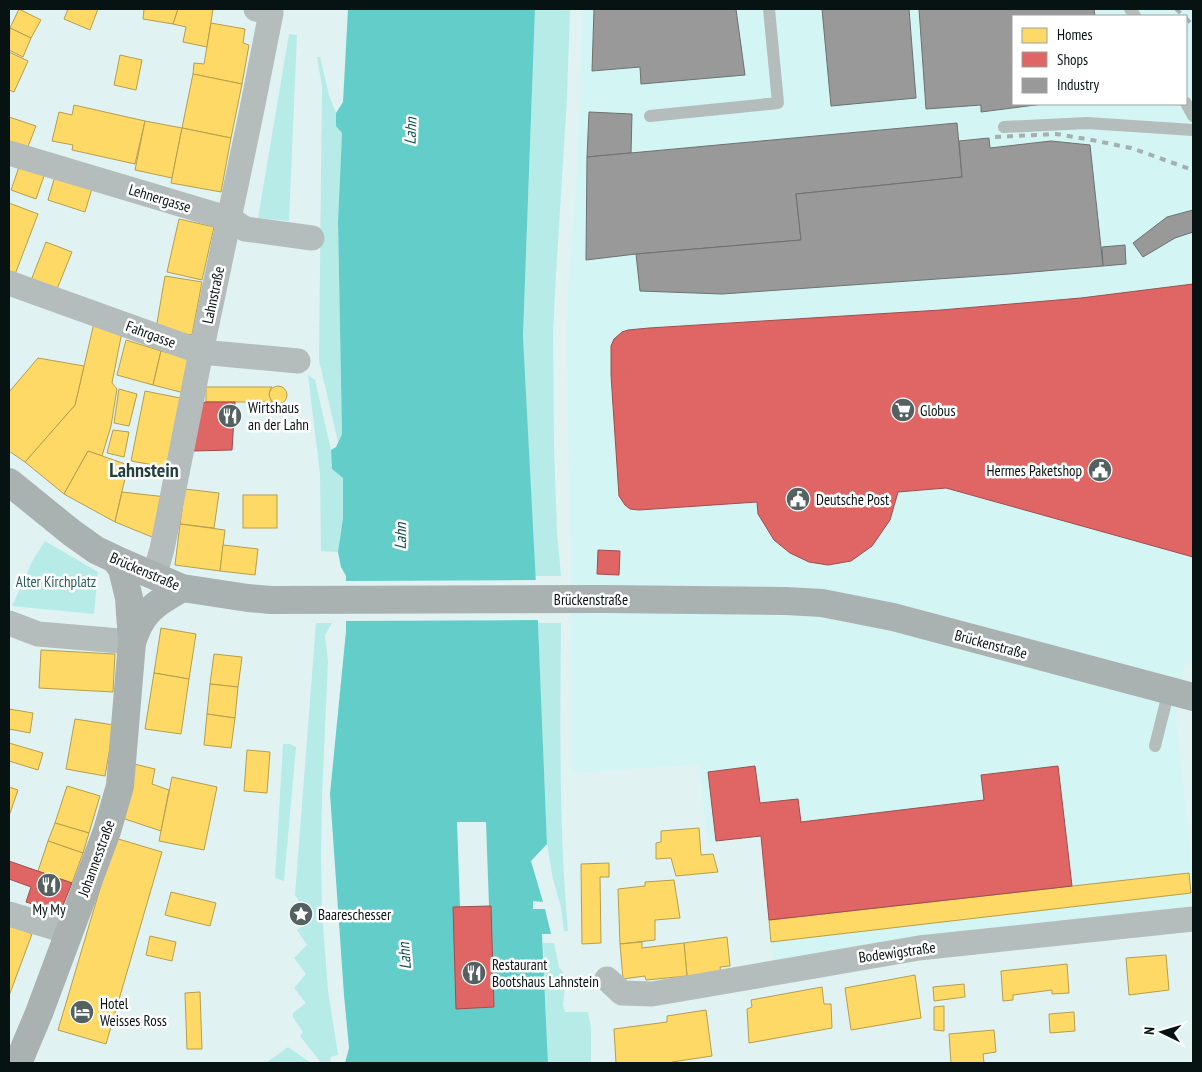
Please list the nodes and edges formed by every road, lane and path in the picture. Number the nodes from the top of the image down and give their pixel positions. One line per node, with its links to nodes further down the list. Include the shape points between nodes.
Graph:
1 (768, 9): 4 (lane, via 778,103)
2 (264, 11): 9 (street, Lahnstraße)
3 (1187, 105): 5 (lane)
4 (650, 116)
5 (1193, 116)
6 (1004, 127): 7 (lane, via 1087,123)
7 (1193, 130)
8 (9, 153): 9 (street, Lehnergasse)
9 (230, 219): 10 (street, Lehnergasse, via 245,230); 12 (street, Lahnstraße)
10 (312, 238)
11 (9, 283): 12 (street, Fahrgasse)
12 (201, 352): 13 (street, Fahrgasse); 16 (street, Lahnstraße, via 162,549 158,563)
13 (298, 361)
14 (9, 482): 15 (street, Brückenstraße, via 72,533)
15 (115, 559): 16 (street, Brückenstraße); 18 (street, Johannesstraße, via 122,569)
16 (149, 573): 17 (street, Brückenstraße); 18 (street)
17 (182, 588): 20 (street, Johannesstraße, via 151,609); 21 (street, Brückenstraße, via 271,600 603,599 822,603 893,617)
18 (129, 598): 20 (street, Johannesstraße)
19 (9, 624): 20 (street, via 38,634)
20 (132, 642): 25 (street, Johannesstraße, via 120,786)
21 (1181, 694): 22 (lane)
22 (1155, 746)
23 (9, 914): 25 (street)
24 (1193, 919): 26 (street, Bodewigstraße, via 919,948 652,994 622,993)
25 (69, 932): 27 (street, Johannesstraße)
26 (607, 979)
27 (18, 1063)

